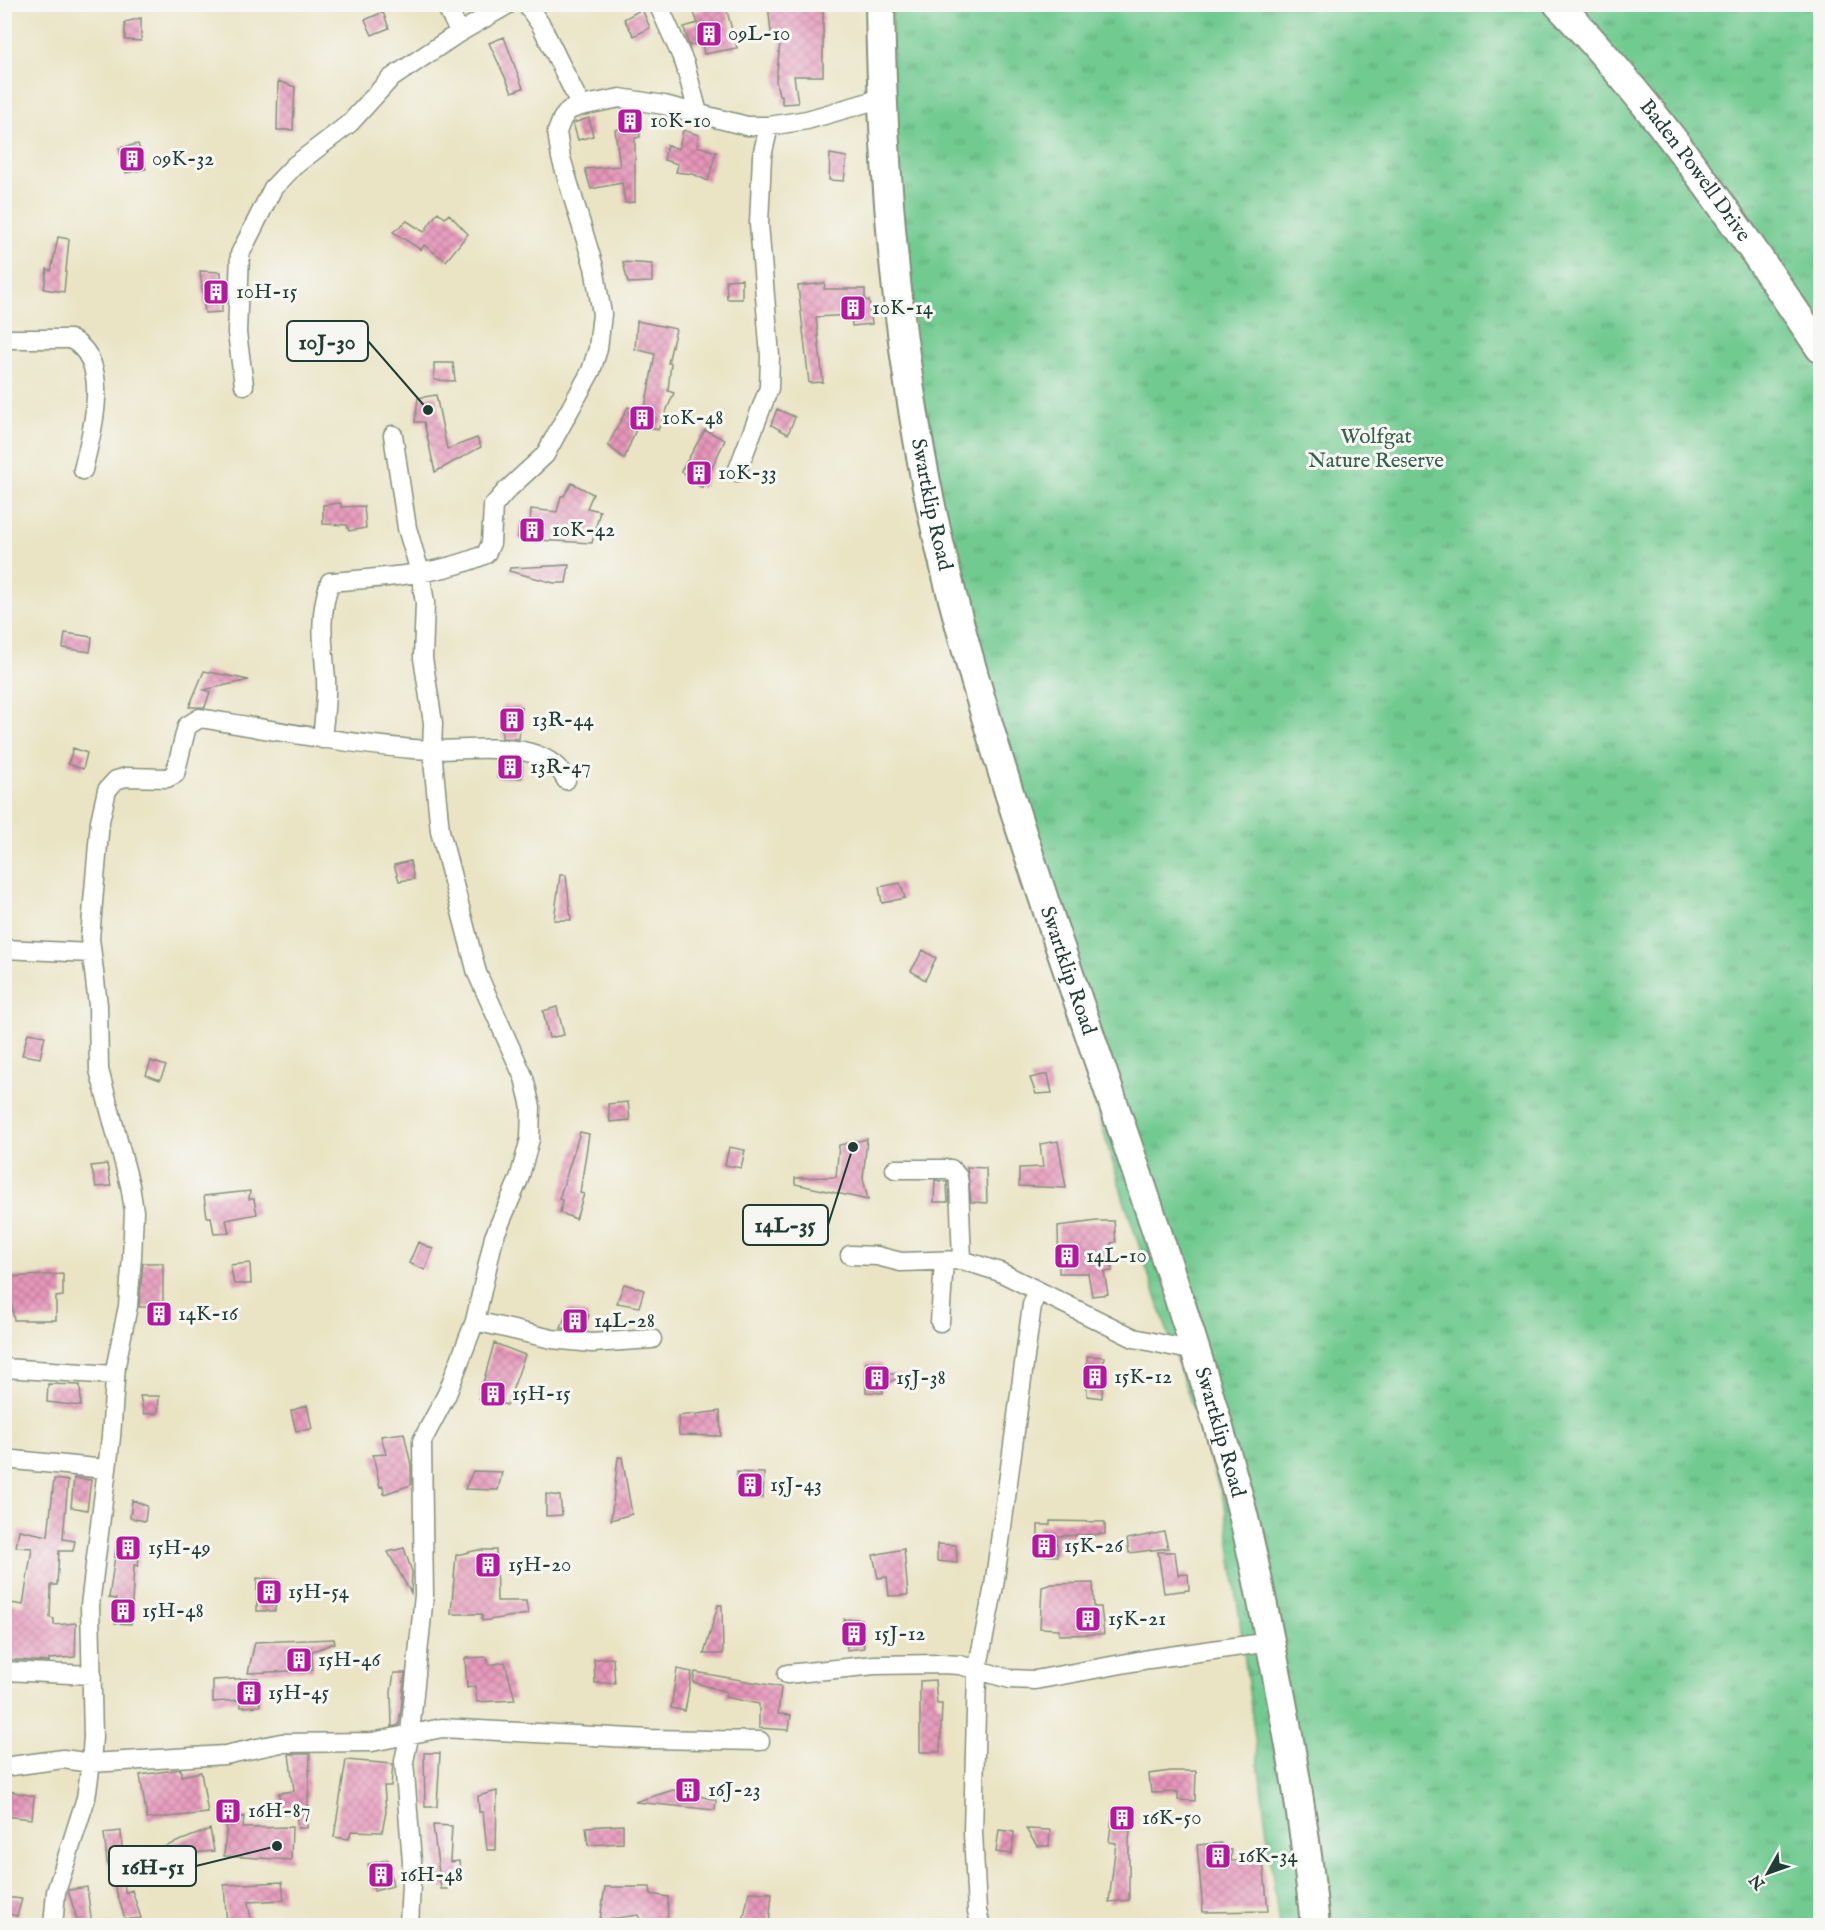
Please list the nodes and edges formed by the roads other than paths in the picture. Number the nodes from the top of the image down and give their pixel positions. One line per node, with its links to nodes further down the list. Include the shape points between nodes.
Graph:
1 (445, 4): 7 (street)
2 (509, 4): 7 (street)
3 (526, 4): 9 (street, via 541,25)
4 (658, 4): 10 (street, via 685,64)
5 (880, 4): 8 (main road, Swartklip Road)
6 (1558, 4): 13 (main road, Baden Powell Drive, via 1672,137)
7 (460, 33): 14 (street, via 390,79 350,123 294,166 273,188 240,254 237,333)
8 (883, 98): 11 (street, via 807,120); 31 (main road, Swartklip Road, via 886,166 915,429 946,572 1005,782 1163,1246)
9 (581, 106): 10 (street, via 620,98); 18 (street, via 569,110 557,132 561,158 594,267 602,314 591,371 545,455 494,506 491,543 486,554 472,561)
10 (698, 113): 11 (street, via 747,126)
11 (769, 126): 17 (street, via 762,156 759,224 771,356 769,388)
12 (4, 339): 16 (street, via 70,339 79,343 88,356 97,406)
13 (1821, 348)
14 (244, 385)
15 (393, 435): 18 (street, via 407,528)
16 (83, 470)
17 (737, 472)
18 (420, 572): 19 (street, via 330,582 322,604 326,689); 20 (street)
19 (322, 739): 20 (street); 23 (street, via 196,719 184,733 175,774 157,779 126,777 111,783 100,821)
20 (432, 750): 21 (street, via 524,752 543,757 561,769); 28 (street, via 440,831 477,973 514,1052 531,1107 530,1139 519,1179 494,1237)
21 (566, 780)
22 (4, 949): 23 (street)
23 (91, 953): 33 (street, via 98,1005 101,1085 134,1211 128,1306)
24 (895, 1169): 26 (street, via 951,1169 955,1173 959,1185)
25 (850, 1254): 26 (street, via 901,1262)
26 (953, 1261): 27 (street, via 1000,1272); 29 (street)
27 (1037, 1292): 31 (street, via 1134,1338); 38 (street, via 1032,1305 994,1586)
28 (476, 1321): 30 (street, via 552,1339); 41 (street, via 447,1394 422,1441 424,1595)
29 (940, 1323)
30 (652, 1339)
31 (1194, 1351): 36 (main road, Swartklip Road, via 1240,1502)
32 (4, 1368): 33 (street)
33 (114, 1375): 35 (street)
34 (4, 1459): 35 (street)
35 (106, 1469): 40 (street, via 90,1605)
36 (1270, 1642): 38 (street, via 1035,1680); 48 (main road, Swartklip Road, via 1283,1703)
37 (4, 1671): 40 (street)
38 (977, 1671): 39 (street, via 960,1665 875,1665); 47 (street, via 973,1832)
39 (787, 1674)
40 (92, 1676): 43 (street)
41 (410, 1733): 42 (street, via 442,1728); 43 (street, via 372,1742 281,1743 225,1755); 46 (street, via 404,1761 412,1862)
42 (760, 1741)
43 (91, 1763): 44 (street, via 63,1759); 45 (street, via 86,1798 56,1892)
44 (4, 1767)
45 (53, 1926)
46 (409, 1926)
47 (981, 1926)
48 (1315, 1926)

